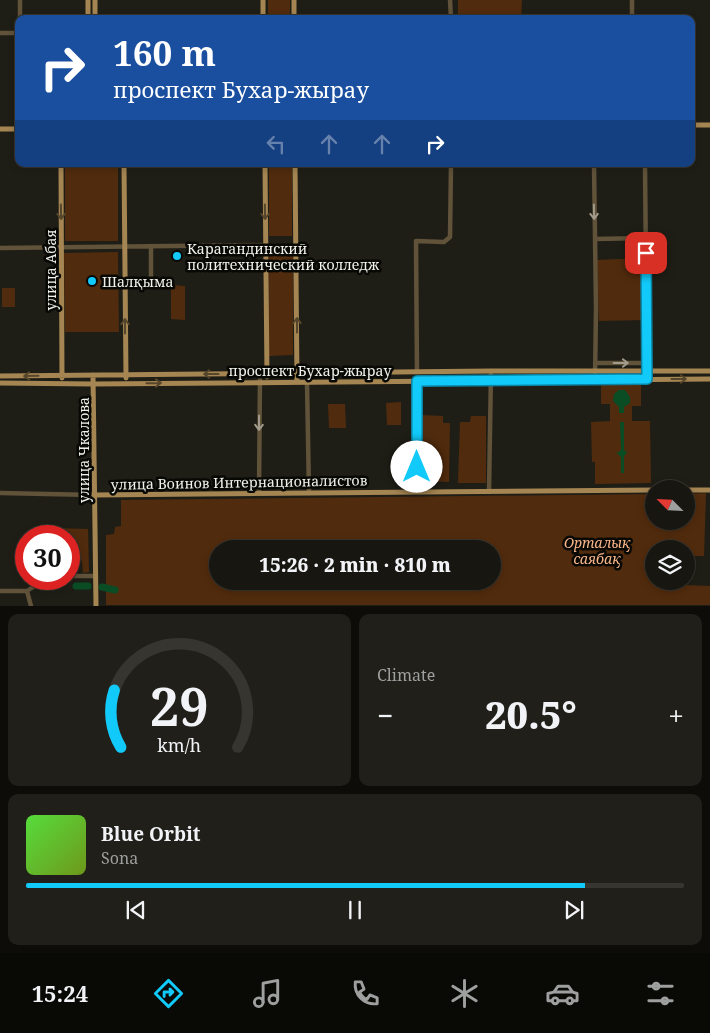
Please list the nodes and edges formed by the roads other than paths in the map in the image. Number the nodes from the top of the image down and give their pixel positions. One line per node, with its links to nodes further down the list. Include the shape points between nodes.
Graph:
1 (20, 0): 8 (street)
2 (88, 0): 9 (main road)
3 (95, 0): 10 (main road)
4 (263, 0): 11 (main road)
5 (294, 0): 12 (main road)
6 (450, 0): 13 (street)
7 (632, 0): 14 (street)
8 (20, 15)
9 (88, 15)
10 (95, 15)
11 (263, 15)
12 (294, 15)
13 (450, 15)
14 (632, 15)
15 (0, 33): 16 (street)
16 (15, 33)
17 (695, 125): 18 (main road)
18 (710, 125)
19 (0, 129): 20 (main road)
20 (15, 129)
21 (61, 167): 33 (main road, улица Абая, one-way to 33)
22 (124, 167): 31 (main road)
23 (265, 167): 30 (main road, one-way to 30)
24 (296, 167): 45 (main road, one-way to 24)
25 (451, 167): 42 (street, via 450,236 444,242 416,241)
26 (594, 167): 29 (street, one-way to 29)
27 (645, 167): 28 (street)
28 (646, 238): 29 (street); 37 (street)
29 (595, 239): 36 (street)
30 (266, 245): 32 (street); 44 (main road)
31 (124, 246): 32 (street); 33 (street); 46 (main road, one-way to 31)
32 (151, 246): 35 (street)
33 (62, 247): 34 (street); 48 (main road, улица Абая)
34 (0, 248)
35 (151, 278)
36 (595, 363): 37 (street, one-way to 37); 41 (street)
37 (647, 363): 38 (street)
38 (647, 370): 39 (main road, проспект Бухар-жырау); 41 (main road, проспект Бухар-жырау); 52 (street)
39 (710, 370)
40 (491, 371): 41 (main road, проспект Бухар-жырау); 42 (main road, проспект Бухар-жырау); 50 (street)
41 (595, 371): 51 (street)
42 (417, 372): 45 (main road, проспект Бухар-жырау)
43 (260, 374): 44 (main road, проспект Бухар-жырау); 46 (main road, проспект Бухар-жырау, one-way to 46); 55 (street)
44 (267, 374): 45 (main road, проспект Бухар-жырау); 56 (main road)
45 (297, 374): 57 (main road)
46 (126, 375): 49 (main road, проспект Бухар-жырау); 62 (main road)
47 (0, 376): 48 (main road, проспект Бухар-жырау, one-way to 47)
48 (62, 376): 49 (main road, проспект Бухар-жырау); 60 (main road, улица Абая)
49 (93, 376): 61 (main road, улица Чкалова)
50 (490, 379): 51 (main road, проспект Бухар-жырау); 54 (main road, проспект Бухар-жырау); 67 (street)
51 (595, 379): 52 (main road, проспект Бухар-жырау)
52 (647, 379): 53 (main road, проспект Бухар-жырау, one-way to 53)
53 (710, 379)
54 (417, 381): 58 (main road, проспект Бухар-жырау); 63 (street)
55 (260, 382): 56 (main road, проспект Бухар-жырау); 62 (main road, проспект Бухар-жырау, one-way to 55); 70 (street, one-way to 70)
56 (268, 382): 57 (main road, проспект Бухар-жырау)
57 (297, 382): 58 (main road, проспект Бухар-жырау)
58 (307, 382): 68 (street)
59 (0, 383): 60 (main road, проспект Бухар-жырау)
60 (62, 384): 61 (main road, проспект Бухар-жырау)
61 (93, 384): 62 (main road, проспект Бухар-жырау); 71 (main road, улица Чкалова)
62 (126, 384)
63 (417, 482)
64 (645, 490): 67 (main road, улица Воинов Интернационалистов)
65 (695, 490): 66 (main road)
66 (710, 490)
67 (489, 492): 68 (main road, улица Воинов Интернационалистов)
68 (309, 493): 70 (main road, улица Воинов Интернационалистов)
69 (0, 494): 71 (street)
70 (259, 494): 71 (main road, улица Воинов Интернационалистов)
71 (94, 495): 73 (main road, улица Чкалова)
72 (80, 576): 73 (street)
73 (96, 576): 77 (main road, улица Чкалова)
74 (0, 591): 75 (street)
75 (27, 591): 76 (street)
76 (31, 606)
77 (96, 606)

